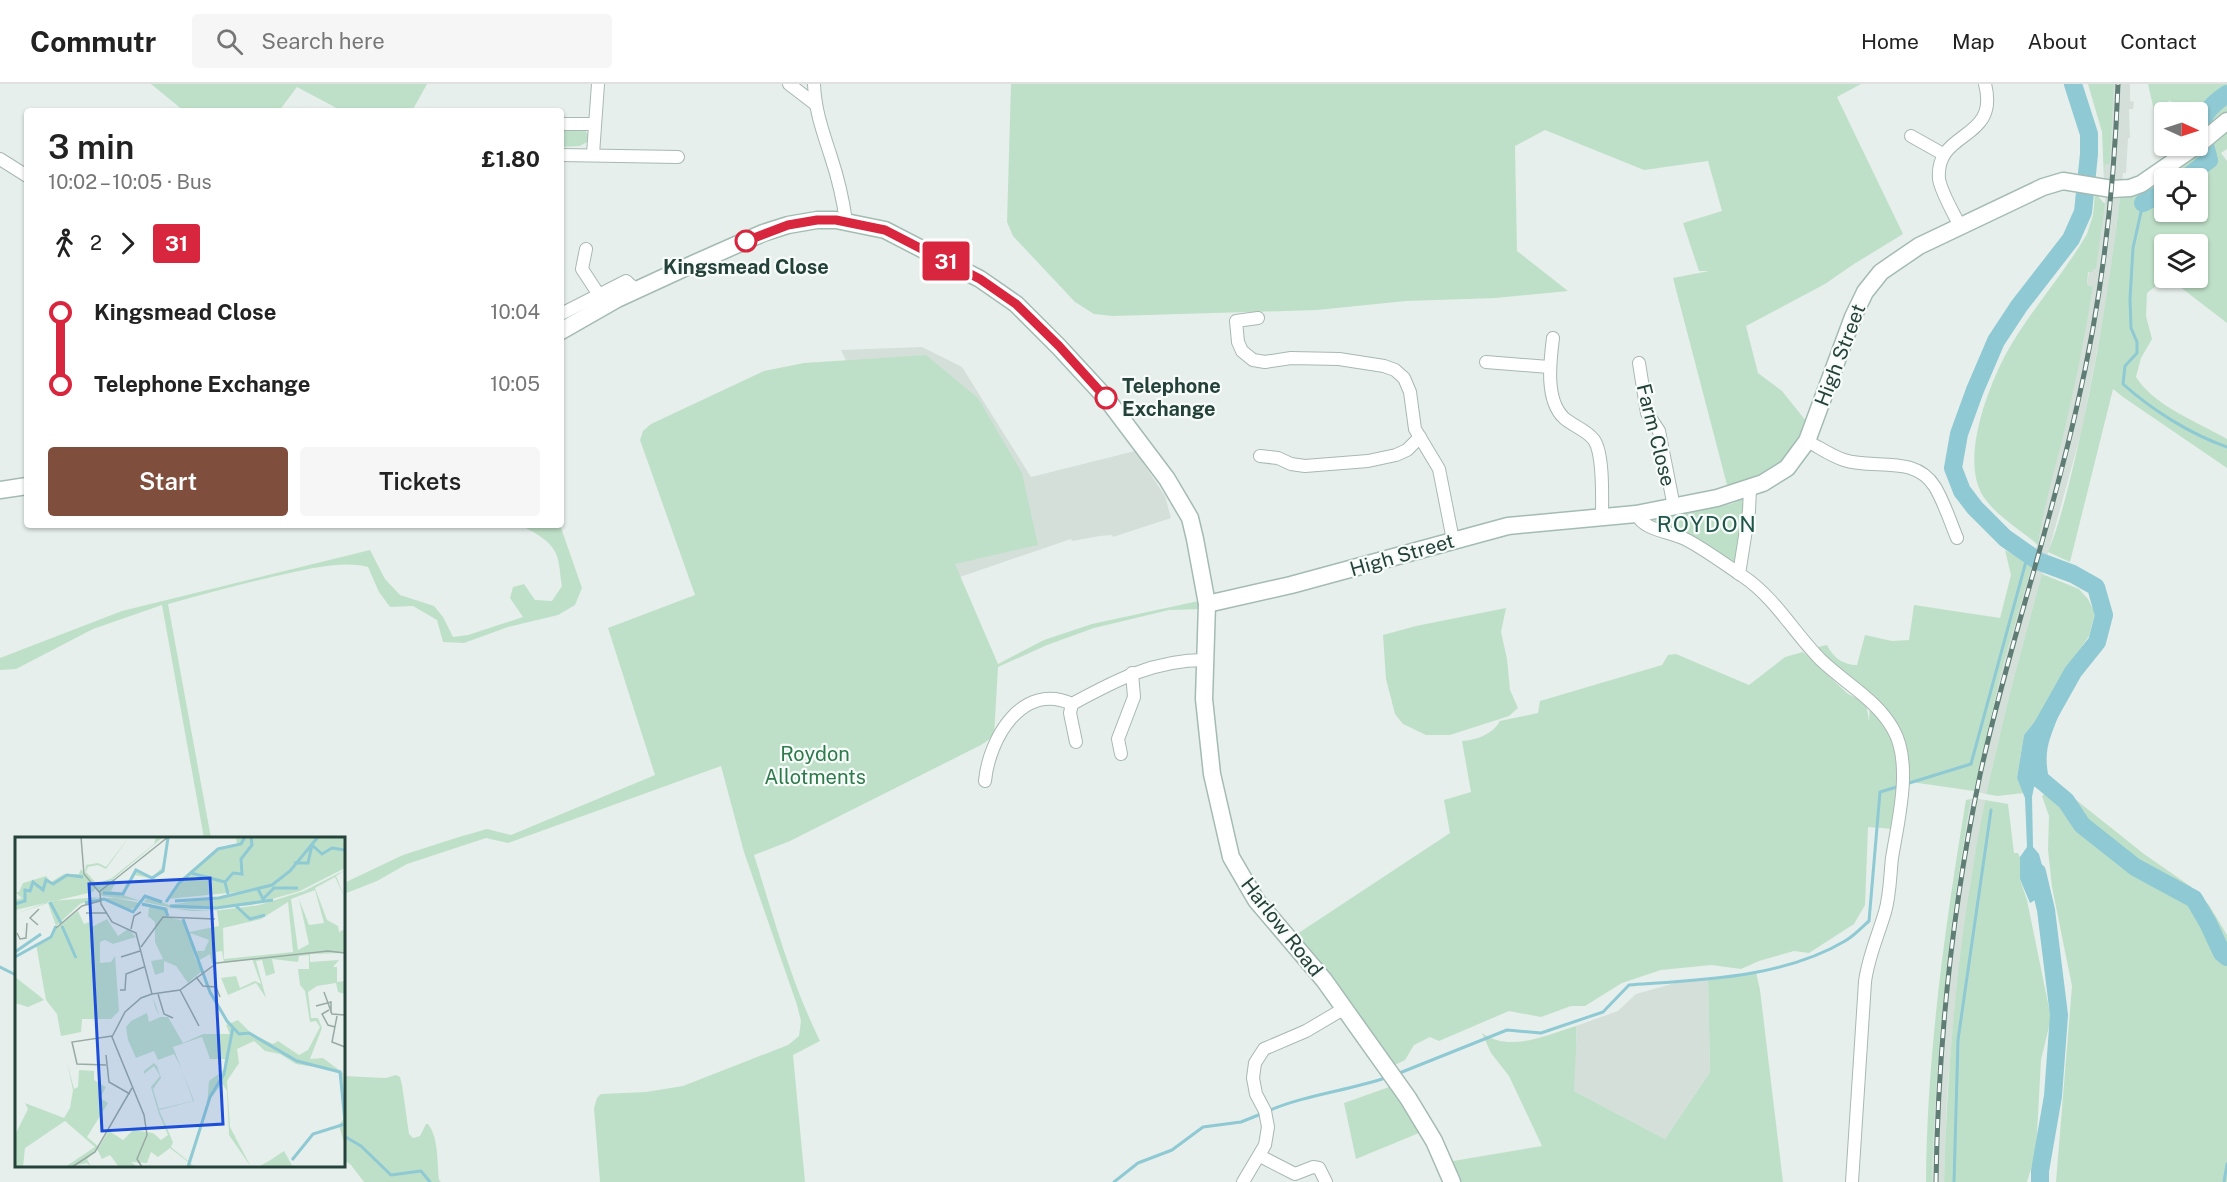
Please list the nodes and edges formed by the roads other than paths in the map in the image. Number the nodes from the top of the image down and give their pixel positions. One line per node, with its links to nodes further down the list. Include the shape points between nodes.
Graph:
1 (598, 84): 8 (street)
2 (789, 84): 5 (street)
3 (814, 84): 5 (street)
4 (1986, 84): 12 (street, via 1989,97 1983,120)
5 (814, 104): 18 (street, via 840,187)
6 (2227, 122): 10 (main road, High Street)
7 (564, 124): 8 (street)
8 (594, 124): 11 (street)
9 (1911, 136): 12 (street)
10 (2208, 136)
11 (593, 154): 13 (street); 15 (street)
12 (1943, 154): 19 (street, via 1939,182)
13 (564, 155)
14 (2181, 156): 19 (main road, High Street, via 2141,184 2124,189 2063,181)
15 (678, 157)
16 (0, 159): 17 (street)
17 (24, 174)
18 (846, 222): 21 (main road, Harlow Road, via 817,220 763,233); 42 (main road, Harlow Road, via 885,230 980,279 1016,304 1059,346 1106,398 1179,498 1196,539)
19 (1960, 226): 31 (main road, High Street, via 1897,260 1865,292)
20 (585, 249): 22 (street, via 582,269)
21 (636, 290): 22 (street, via 626,281); 25 (main road, Harlow Road)
22 (599, 295): 23 (street)
23 (564, 312)
24 (1258, 318): 30 (street, via 1236,321 1238,342 1253,360 1339,359 1395,370 1410,392)
25 (564, 329)
26 (1553, 338): 29 (street)
27 (1486, 362): 29 (street)
28 (1639, 363): 36 (street, Farm Close, via 1647,413 1659,431)
29 (1549, 367): 38 (street, via 1551,389 1562,416 1595,441 1602,483)
30 (1419, 437): 32 (street, via 1407,450 1368,462 1305,466); 40 (street, via 1439,469)
31 (1807, 441): 34 (main road, High Street, via 1780,474); 39 (street, via 1844,460 1898,465 1923,474 1934,486)
32 (1260, 456)
33 (24, 486): 35 (main road)
34 (1750, 489): 36 (main road, High Street); 41 (street)
35 (0, 490)
36 (1674, 507): 37 (main road, High Street)
37 (1636, 514): 38 (main road, High Street); 41 (street, via 1644,525 1686,540)
38 (1602, 517): 40 (main road, High Street, via 1530,522)
39 (1957, 538)
40 (1453, 540): 42 (main road, High Street, via 1292,585)
41 (1739, 574): 54 (street, via 1756,585 1833,672 1870,700 1900,742 1902,787 1886,911 1868,961 1865,982)
42 (1207, 604): 43 (main road, Harlow Road)
43 (1205, 660): 44 (street, via 1175,662); 49 (main road, Harlow Road, via 1204,699 1212,774 1231,857 1256,900)
44 (1132, 673): 45 (street); 47 (street, via 1134,698 1118,739)
45 (1072, 704): 46 (street); 48 (street, via 1055,699 1025,706 1000,731)
46 (1076, 742)
47 (1121, 754)
48 (985, 782)
49 (1345, 1008): 50 (street, via 1264,1049 1255,1063 1256,1094 1268,1127); 53 (main road, Harlow Road, via 1421,1118)
50 (1260, 1156): 51 (street); 52 (street, via 1295,1174 1319,1168)
51 (1243, 1182)
52 (1326, 1182)
53 (1452, 1182)
54 (1852, 1182)

